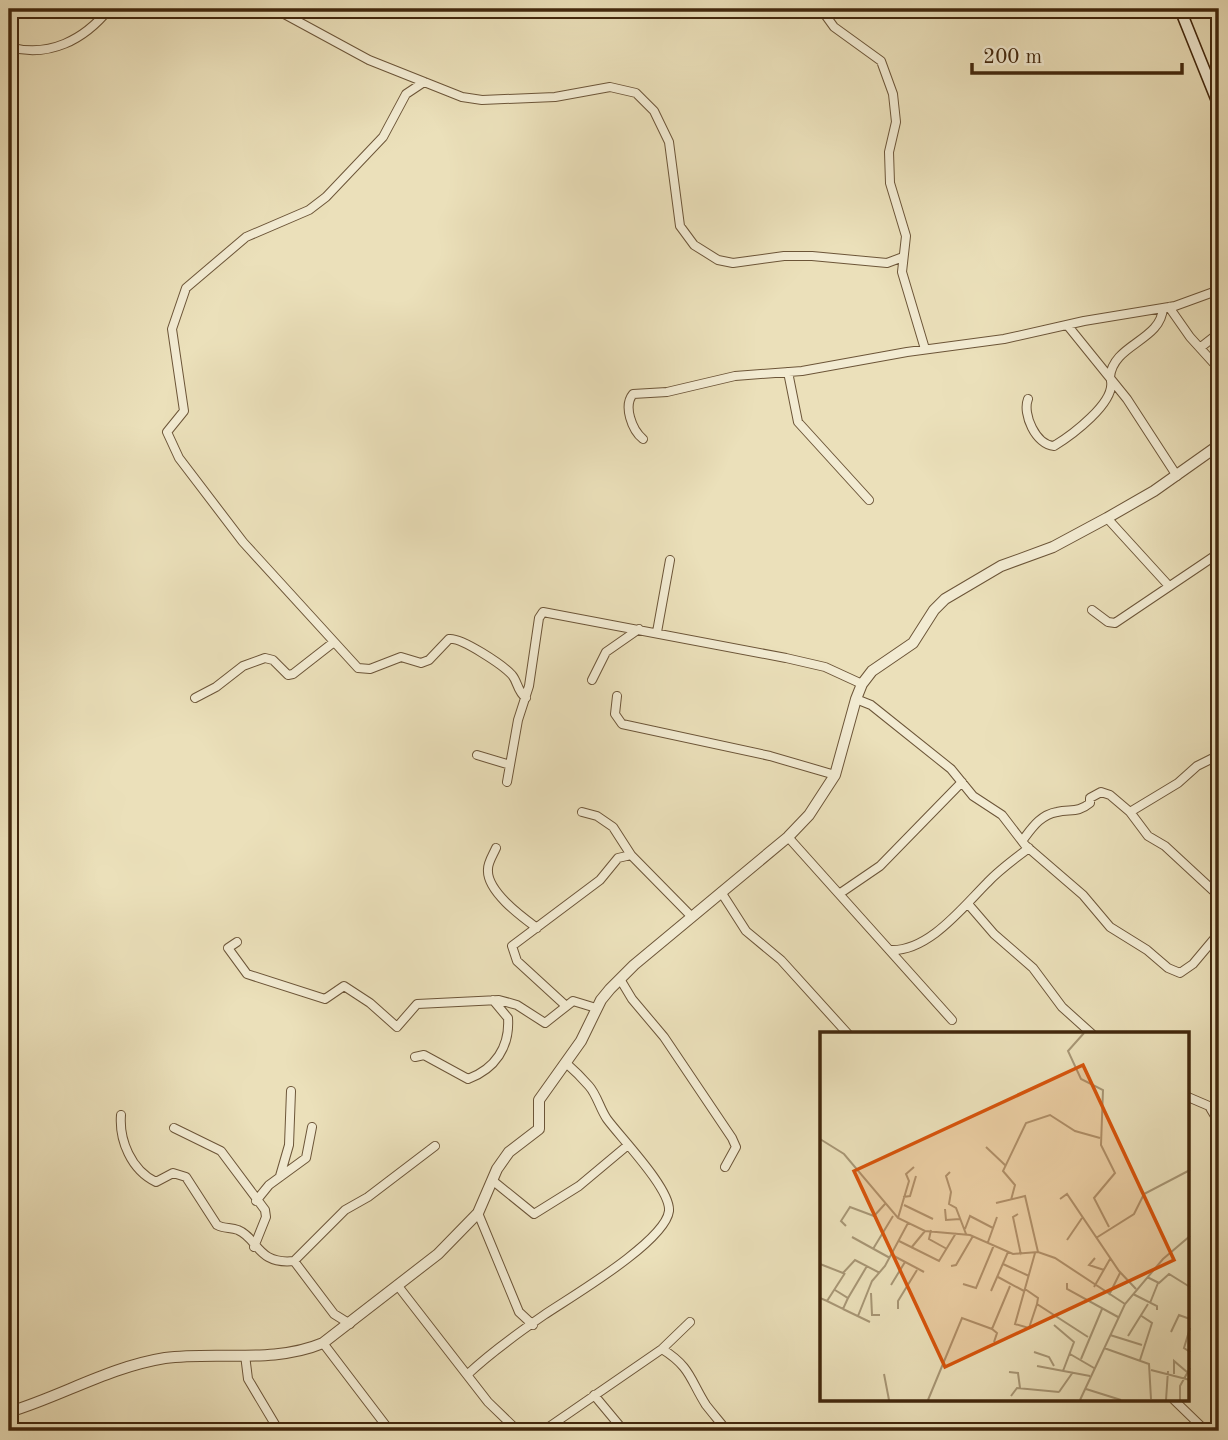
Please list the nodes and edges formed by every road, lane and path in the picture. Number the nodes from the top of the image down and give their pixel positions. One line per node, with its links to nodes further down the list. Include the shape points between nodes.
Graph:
1 (109, 9): 5 (street, via 68,44 37,51)
2 (275, 9): 6 (street, via 369,60)
3 (821, 9): 8 (street, via 827,20 881,61 885,69 896,109 889,152 890,183 906,236)
4 (1180, 9): 7 (main road)
5 (9, 47)
6 (424, 82): 9 (street, via 482,100 628,89 647,101 669,142 677,215 694,246 733,263 784,256); 35 (street, via 406,94 383,137 326,197 284,223 246,237 186,288 172,329 184,411 167,430 174,451 243,542)
7 (1219, 106)
8 (904, 257): 9 (street); 10 (street)
9 (887, 263): 10 (street)
10 (902, 272): 17 (street)
11 (1216, 292): 12 (street); 13 (street)
12 (1219, 301)
13 (1166, 307): 14 (street); 16 (street); 20 (street, via 1158,326 1116,360)
14 (1068, 326): 17 (street); 20 (street)
15 (1219, 333): 16 (street)
16 (1201, 347): 18 (street)
17 (925, 349): 19 (street)
18 (1219, 369)
19 (788, 372): 24 (street, via 633,394 628,409 636,433); 27 (street, via 799,422)
20 (1111, 379): 21 (street); 22 (street)
21 (1123, 394): 22 (street); 26 (street)
22 (1109, 397): 23 (street, via 1083,424 1050,446 1038,438 1026,412)
23 (1028, 399)
24 (643, 439)
25 (1219, 445): 26 (street)
26 (1177, 476): 28 (street)
27 (869, 500)
28 (1107, 518): 31 (street); 37 (street, via 1053,547 1001,566 945,599 913,643 872,671)
29 (1219, 553): 31 (street)
30 (670, 560): 34 (street)
31 (1169, 586): 32 (street, via 1115,623)
32 (1093, 610)
33 (639, 629): 34 (street); 36 (street, via 609,649); 40 (street, via 543,612 530,659)
34 (657, 632): 37 (street, via 825,667)
35 (334, 642): 39 (street, via 293,674 288,675 273,660 257,660); 40 (street, via 352,664 366,670 401,657 426,662 449,639 457,638 511,673 517,690)
36 (592, 680)
37 (862, 684): 41 (street)
38 (617, 696): 45 (street, via 615,714 622,724)
39 (195, 698)
40 (526, 698): 44 (street)
41 (856, 699): 45 (street); 47 (street, via 880,712)
42 (477, 755): 44 (street)
43 (1219, 755): 49 (street)
44 (510, 765): 46 (street)
45 (835, 775): 50 (street, via 825,794)
46 (508, 782)
47 (962, 782): 51 (street, via 1002,815); 55 (street, via 880,866)
48 (582, 812): 53 (street, via 613,827)
49 (1130, 812): 51 (street, via 1105,793 1096,793 1083,809 1054,812 1037,821); 56 (street, via 1148,836 1166,846)
50 (788, 837): 54 (street); 55 (street)
51 (1026, 845): 57 (street); 60 (street, via 1083,894 1110,928 1168,968 1180,973)
52 (496, 848): 59 (street, via 488,867 491,880 513,911)
53 (631, 855): 58 (street); 59 (street, via 618,858 600,880)
54 (721, 892): 58 (street); 68 (street, via 746,931 781,960)
55 (839, 894): 62 (street)
56 (1219, 896)
57 (969, 905): 62 (street, via 908,950); 69 (street)
58 (691, 916): 63 (street)
59 (537, 928): 65 (street, via 515,941 513,956)
60 (1219, 933)
61 (237, 942): 64 (street, via 228,948 247,974 325,999 344,986 397,1027 417,1004)
62 (890, 950): 67 (street)
63 (620, 979): 66 (street); 80 (street, via 732,1138 736,1147)
64 (494, 1000): 65 (street, via 517,1005 545,1023); 70 (street, via 508,1018 501,1057 471,1079 424,1055)
65 (565, 1005): 66 (street, via 577,1000)
66 (596, 1008): 71 (street)
67 (951, 1020)
68 (846, 1032)
69 (1090, 1032)
70 (415, 1057)
71 (566, 1063): 78 (street, via 590,1087); 82 (street, via 539,1100 536,1134 509,1153)
72 (291, 1091): 81 (street, via 289,1144)
73 (1190, 1098): 75 (street, via 1209,1106)
74 (121, 1115): 85 (street, via 121,1136 142,1174 156,1182 173,1173 186,1177 212,1220 239,1230)
75 (1219, 1123)
76 (312, 1127): 81 (street, via 306,1158)
77 (174, 1128): 83 (street, via 221,1151)
78 (628, 1145): 82 (street, via 579,1186 534,1214); 90 (street, via 667,1201 667,1218 611,1271)
79 (435, 1146): 86 (street, via 345,1210)
80 (725, 1167)
81 (280, 1176): 83 (street)
82 (492, 1180): 84 (street)
83 (256, 1201): 85 (street, via 266,1214)
84 (478, 1213): 87 (street); 90 (street, via 519,1312)
85 (254, 1247): 86 (street, via 277,1260)
86 (294, 1261): 89 (street, via 334,1314)
87 (398, 1286): 89 (street); 94 (street)
88 (690, 1322): 92 (street)
89 (349, 1324): 91 (street)
90 (533, 1325): 94 (street)
91 (323, 1343): 93 (street, via 271,1356); 99 (street)
92 (662, 1349): 95 (street); 103 (street, via 689,1372)
93 (245, 1355): 97 (street, via 189,1356 135,1364); 98 (street, via 248,1379)
94 (468, 1374): 100 (street)
95 (594, 1395): 101 (street); 102 (street)
96 (1176, 1402): 104 (street)
97 (9, 1412)
98 (279, 1431)
99 (390, 1431)
100 (518, 1431)
101 (543, 1431)
102 (624, 1431)
103 (727, 1431)
104 (1206, 1431)

